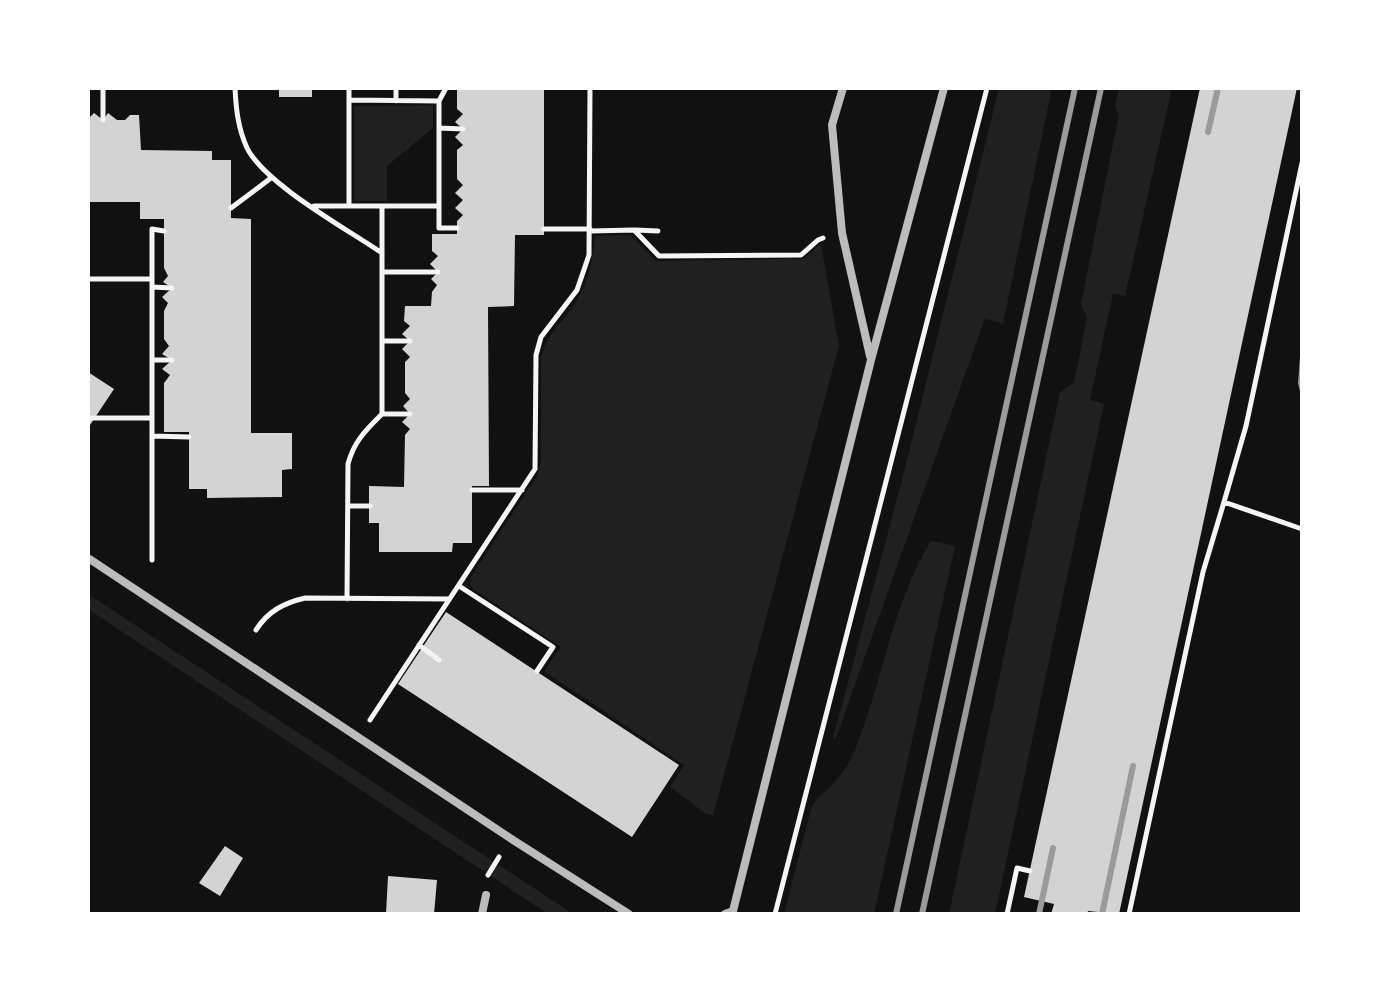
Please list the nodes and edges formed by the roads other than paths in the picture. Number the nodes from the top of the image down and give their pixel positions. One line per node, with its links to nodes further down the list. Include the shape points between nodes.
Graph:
1 (843, 88): 3 (street, via 832,125 842,233)
2 (944, 88): 3 (street)
3 (871, 360): 6 (street)
4 (88, 558): 8 (street)
5 (486, 895): 7 (street)
6 (729, 913)
7 (482, 914)
8 (629, 914)

